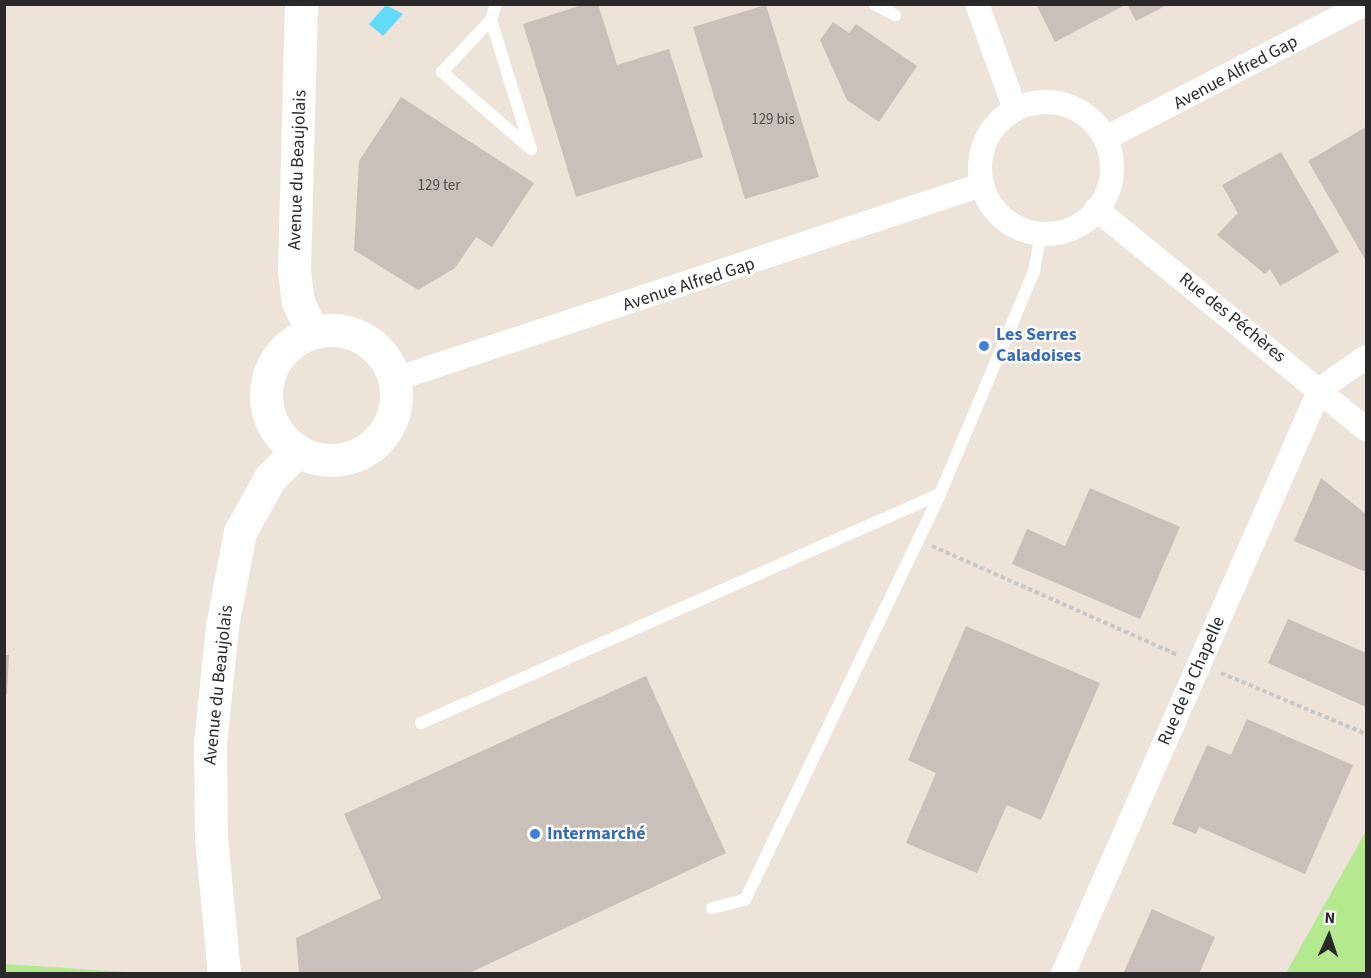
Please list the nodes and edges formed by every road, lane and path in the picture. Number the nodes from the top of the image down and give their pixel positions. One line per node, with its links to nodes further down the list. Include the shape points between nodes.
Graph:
1 (301, 4): 13 (main road, Avenue du Beaujolais, via 294,271 298,302)
2 (496, 4): 7 (lane)
3 (874, 4): 6 (lane)
4 (977, 4): 8 (street)
5 (1364, 4): 9 (street, Avenue Alfred Gap)
6 (895, 15)
7 (491, 20): 7 (lane, via 494,31 531,149 442,72)
8 (1015, 109): 9 (street, via 1041,102 1064,104 1092,120); 10 (street, via 983,145)
9 (1106, 138): 11 (street, via 1112,176)
10 (981, 185): 12 (street, via 1002,218); 15 (street, Avenue Alfred Gap)
11 (1096, 209): 12 (street, via 1064,232); 16 (street, Rue des Péchères)
12 (1041, 234): 19 (lane, via 1034,272)
13 (312, 332): 15 (main road, via 348,330 380,350); 18 (main road, via 289,344 273,364 265,389 267,410 279,435)
14 (1366, 357): 16 (street)
15 (396, 379): 18 (main road, via 395,414 378,442 352,458 323,460)
16 (1320, 389): 17 (street, Rue des Péchères); 21 (street, Rue de la Chapelle)
17 (1366, 429)
18 (297, 451): 25 (main road, Avenue du Beaujolais, via 270,478 240,532 222,626 210,743 211,836)
19 (940, 494): 20 (lane); 22 (lane)
20 (918, 540): 21 (path); 24 (lane, via 745,900)
21 (1199, 664): 23 (path); 26 (street, Rue de la Chapelle)
22 (421, 723)
23 (1366, 734)
24 (712, 908)
25 (224, 974)
26 (1063, 974)

